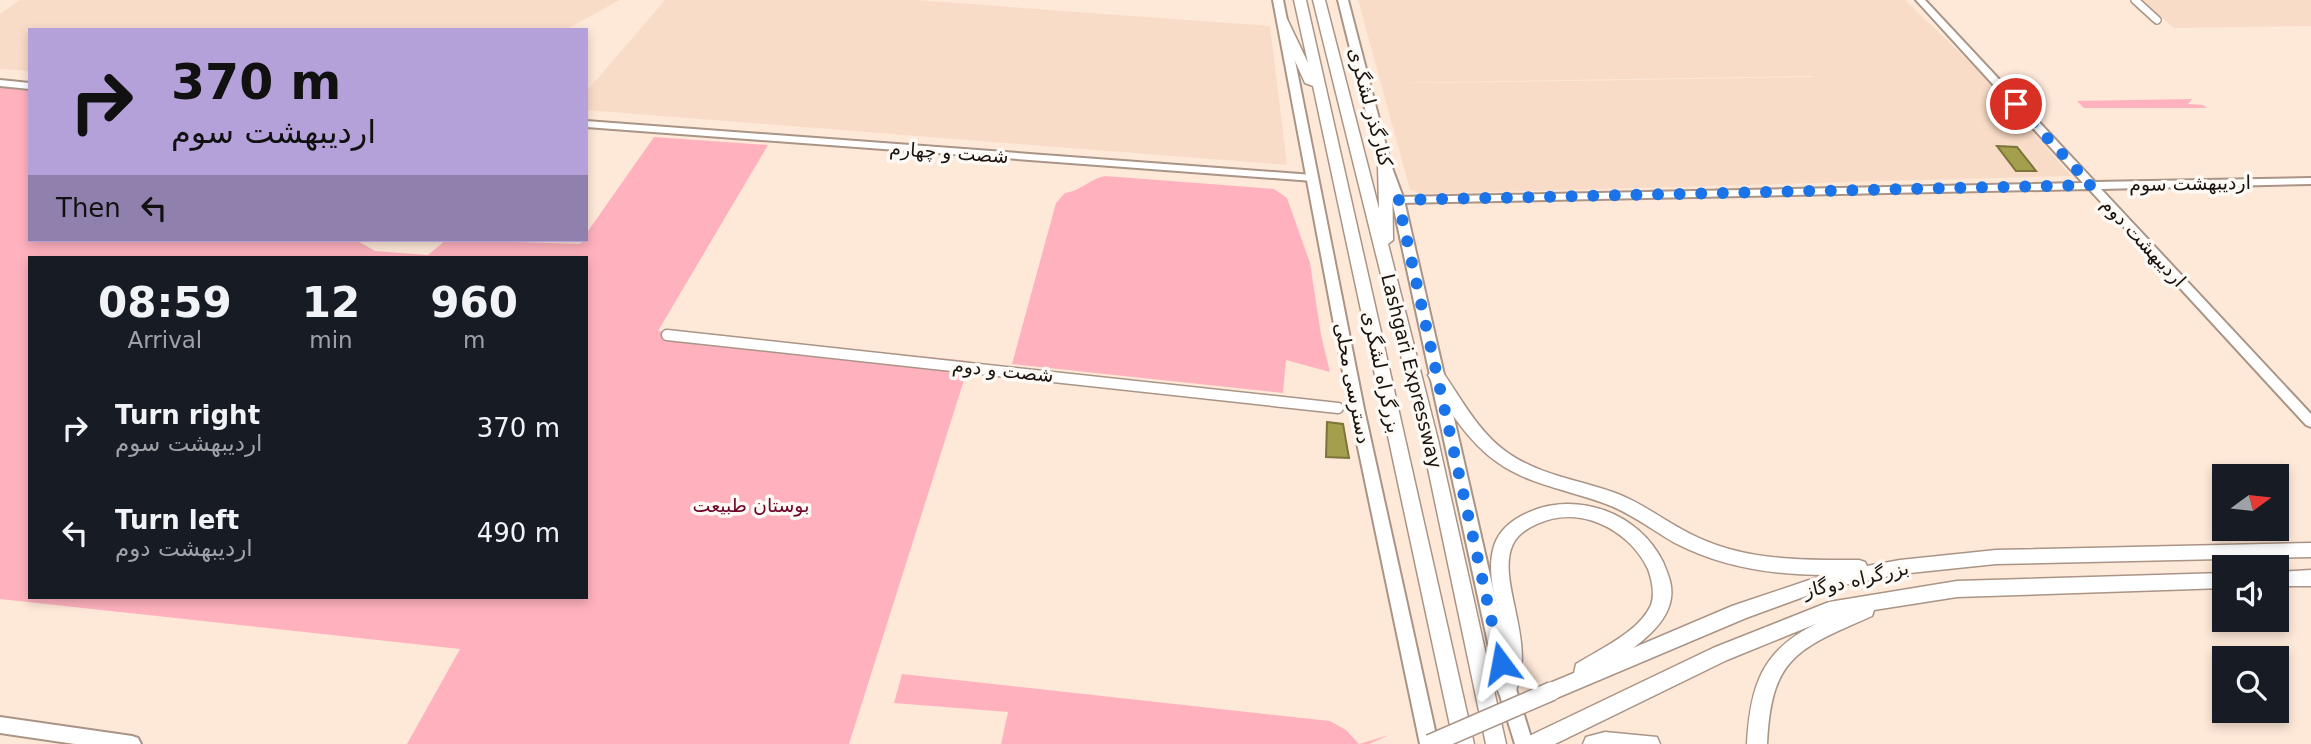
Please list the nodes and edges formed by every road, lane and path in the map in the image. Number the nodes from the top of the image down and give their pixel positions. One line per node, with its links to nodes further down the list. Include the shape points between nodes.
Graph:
1 (1278, 0): 8 (main road)
2 (1300, 0): 11 (highway, بزرگراه لشگری)
3 (1320, 0): 18 (highway, Lashgari Expressway)
4 (1343, 0): 13 (main road, کنارگذر لشگری)
5 (1920, 0): 16 (street, اردیبهشت دوم)
6 (2135, 0): 7 (street)
7 (2157, 20)
8 (1283, 21): 11 (highway); 14 (main road, دسترسی محلی)
9 (0, 83): 10 (street)
10 (28, 86)
11 (1328, 123): 34 (highway, بزرگراه لشگری)
12 (588, 124): 14 (street, شصت و چهارم)
13 (1385, 165): 17 (main road, کنارگذر لشگری); 18 (highway)
14 (1313, 178): 33 (main road, دسترسی محلی)
15 (2311, 181): 16 (street, اردیبهشت سوم)
16 (2091, 185): 17 (street, اردیبهشت سوم); 22 (street, اردیبهشت دوم)
17 (1398, 200): 20 (main road, کنارگذر لشگری)
18 (1390, 280): 35 (highway, Lashgari Expressway)
19 (667, 335): 21 (street, شصت و دوم)
20 (1436, 375): 24 (highway, via 1482,440 1502,458 1528,472 1634,509 1691,542 1734,559 1781,569); 29 (main road, کنارگذر لشگری)
21 (1338, 408)
22 (2311, 422)
23 (2311, 550): 24 (highway, بزرگراه دوگاز, via 1996,557)
24 (1900, 567): 30 (highway, بزرگراه دوگاز, via 1828,581 1739,612)
25 (2311, 578): 26 (highway)
26 (2289, 579)
27 (2212, 580): 28 (highway, بزرگراه دوگاز, via 1957,589)
28 (1891, 599): 37 (highway, بزرگراه دوگاز, via 1829,610 1720,654); 40 (highway, via 1812,633 1784,653 1764,683)
29 (1507, 689): 30 (highway, via 1514,647 1501,571 1503,545 1518,525 1535,515 1580,510 1605,517 1634,534 1654,558 1663,584 1659,608 1642,630); 36 (main road, کنارگذر لشگری)
30 (1552, 691): 33 (highway, بزرگراه دوگاز, bridge)
31 (0, 725): 32 (main road)
32 (132, 744)
33 (1429, 744)
34 (1464, 744)
35 (1496, 744)
36 (1524, 744)
37 (1534, 744)
38 (1593, 744): 39 (highway)
39 (1650, 744)
40 (1757, 744)

